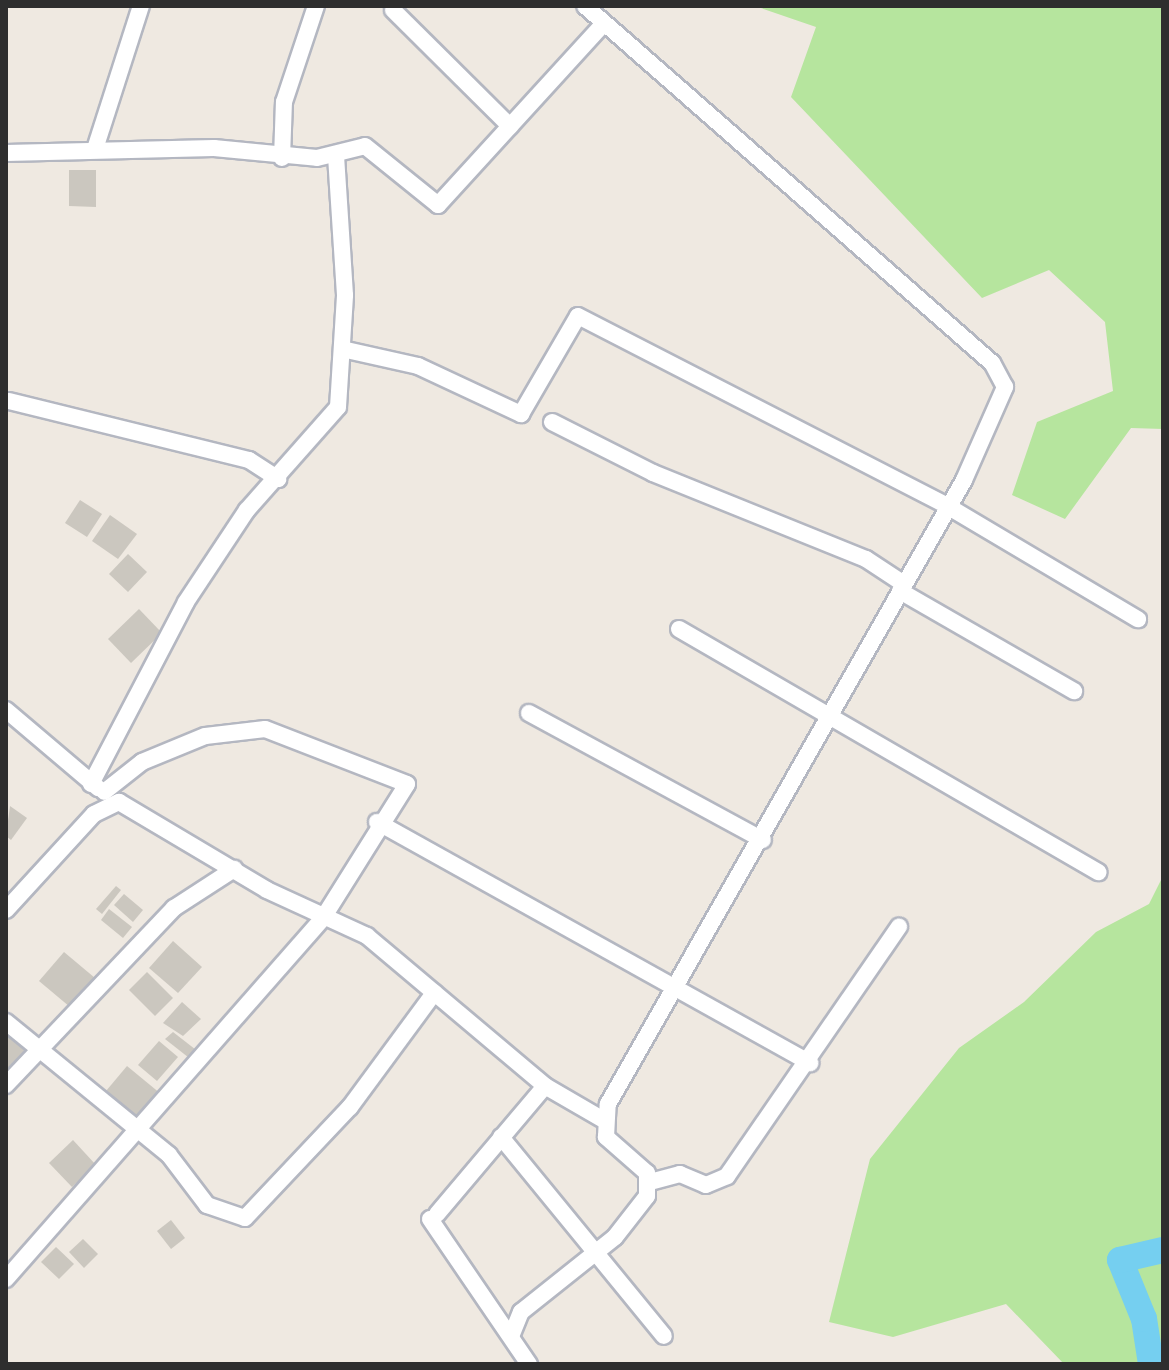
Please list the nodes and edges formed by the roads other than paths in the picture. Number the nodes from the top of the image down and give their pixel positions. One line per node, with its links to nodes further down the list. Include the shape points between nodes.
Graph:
1 (141, 6): 7 (street)
2 (316, 6): 10 (street, via 284,102)
3 (585, 6): 5 (street)
4 (393, 10): 6 (street)
5 (604, 23): 6 (street); 15 (street, via 1001,374 1004,399)
6 (510, 126): 9 (street, via 438,205 365,146)
7 (95, 149): 8 (street); 10 (street, via 214,148)
8 (6, 153)
9 (336, 154): 10 (street); 11 (street)
10 (282, 158)
11 (342, 349): 14 (street, via 338,407); 15 (street, via 418,366 521,414 578,316)
12 (9, 401): 14 (street, via 249,460)
13 (552, 422): 16 (street, via 710,498 866,559)
14 (278, 479): 23 (street, via 247,510 186,602)
15 (949, 507): 16 (street); 17 (street)
16 (902, 587): 19 (street); 22 (street)
17 (1138, 619)
18 (679, 629): 22 (street)
19 (1074, 691)
20 (529, 713): 26 (street)
21 (8, 716): 23 (street)
22 (833, 717): 26 (street); 28 (street)
23 (98, 788): 24 (street); 25 (street, via 142,762 205,736 265,729 407,784)
24 (119, 802): 27 (street); 29 (street, via 94,814)
25 (377, 822): 30 (street); 32 (street)
26 (763, 840): 32 (street)
27 (234, 869): 30 (street); 35 (street, via 174,908)
28 (1099, 872)
29 (6, 910)
30 (323, 918): 33 (street, via 367,936); 40 (street)
31 (899, 927): 36 (street)
32 (673, 991): 36 (street); 39 (street)
33 (434, 993): 38 (street); 40 (street, via 350,1107 245,1218 207,1205 169,1155)
34 (6, 1022): 35 (street)
35 (42, 1050): 37 (street); 40 (street)
36 (810, 1063): 42 (street, via 717,1184 680,1174)
37 (6, 1085)
38 (545, 1086): 39 (street); 41 (street)
39 (602, 1119): 42 (street, via 606,1137)
40 (133, 1130): 44 (street)
41 (501, 1137): 43 (street); 45 (street, via 434,1216)
42 (650, 1182): 43 (street, via 647,1196)
43 (596, 1252): 45 (street, via 521,1312); 46 (street)
44 (6, 1279)
45 (512, 1334): 47 (street)
46 (664, 1336)
47 (529, 1364)

